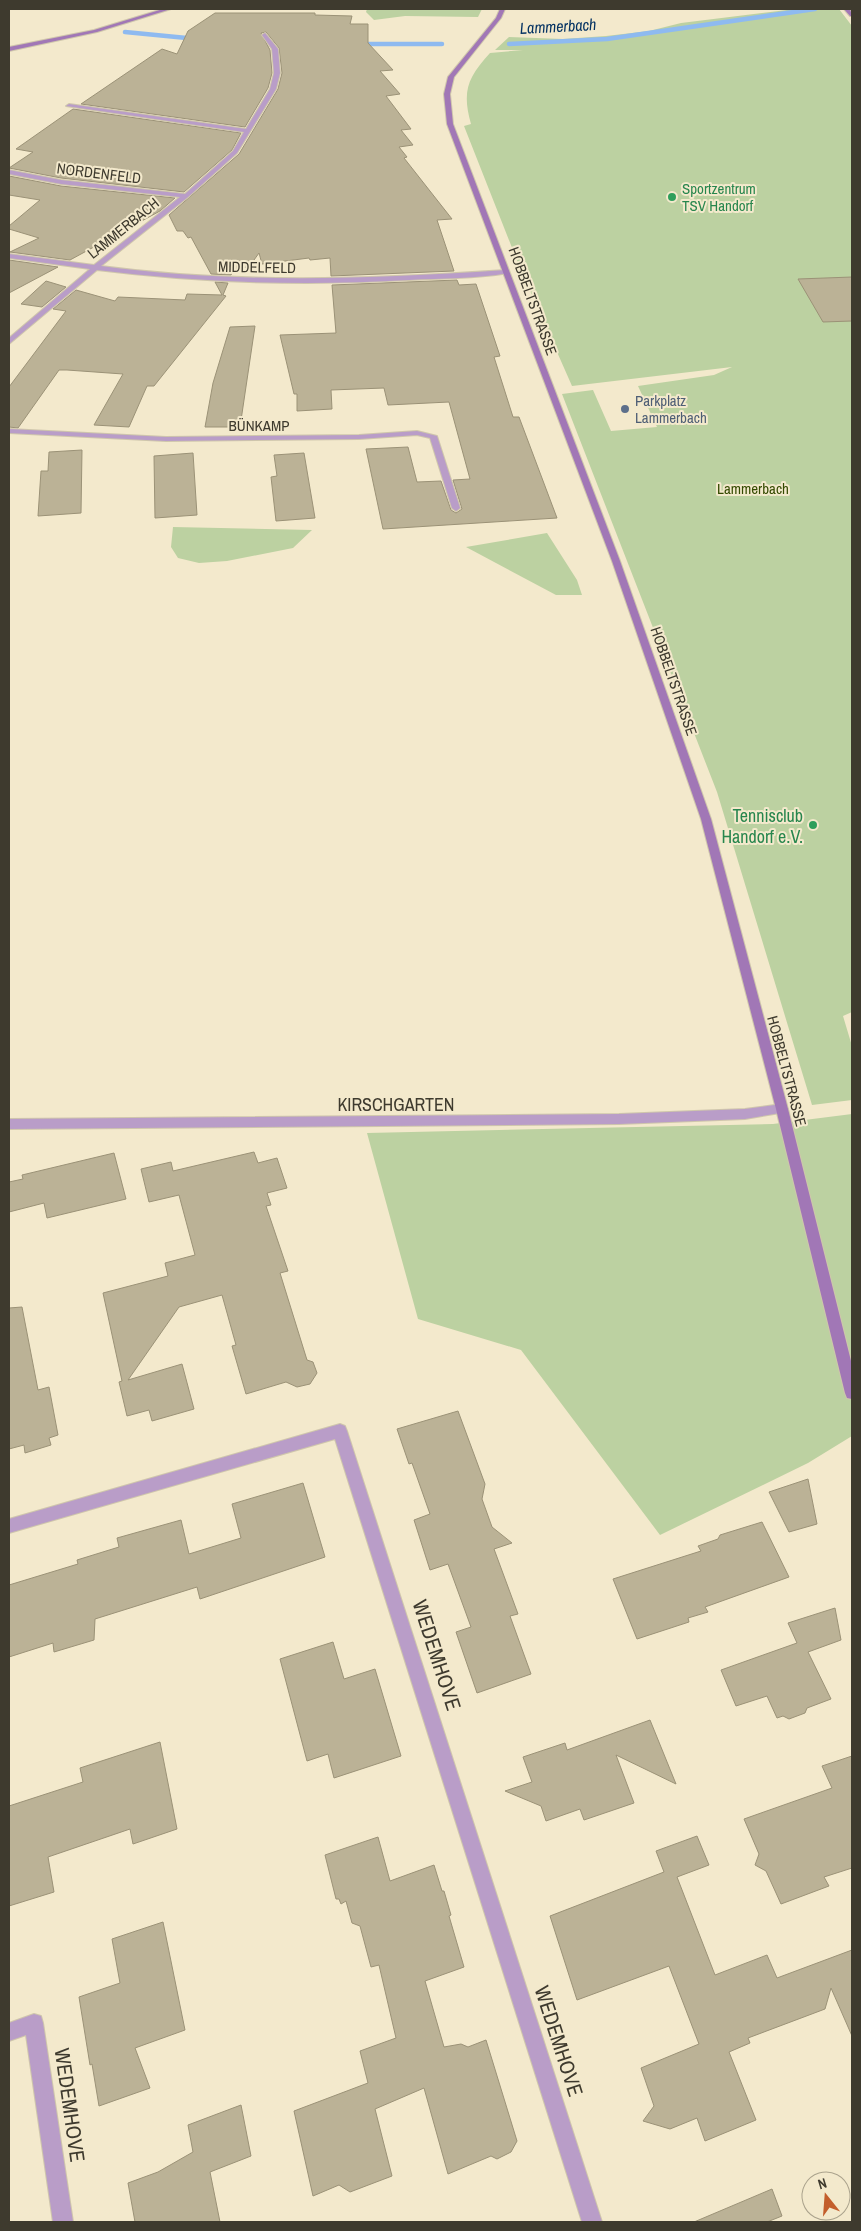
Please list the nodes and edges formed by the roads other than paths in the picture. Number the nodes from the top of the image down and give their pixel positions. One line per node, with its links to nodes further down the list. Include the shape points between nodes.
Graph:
1 (168, 9): 6 (street, via 95,32)
2 (502, 9): 13 (street, HOBBELTSTRASSE, via 451,77 447,94 450,124)
3 (847, 9): 4 (street)
4 (852, 15)
5 (265, 35): 8 (street, LAMMERBACH, via 275,48 277,73 273,89)
6 (9, 49)
7 (69, 106): 8 (street)
8 (249, 131): 10 (street, LAMMERBACH, via 234,152)
9 (9, 172): 10 (street, NORDENFELD, via 61,182)
10 (186, 196): 12 (street, LAMMERBACH)
11 (9, 256): 12 (street, MIDDELFELD)
12 (97, 266): 13 (street, MIDDELFELD, via 148,275 298,282); 14 (street, LAMMERBACH)
13 (506, 272): 17 (street, HOBBELTSTRASSE, via 616,561 706,819)
14 (9, 342)
15 (9, 431): 16 (street, BÜNKAMP, via 176,439 359,437 417,433 434,436)
16 (456, 508)
17 (782, 1109): 18 (street, KIRSCHGARTEN, via 745,1114 619,1119); 19 (street, HOBBELTSTRASSE)
18 (9, 1124)
19 (852, 1393)
20 (9, 1526): 23 (street, WEDEMHOVE, via 340,1431)
21 (9, 2032): 22 (street, WEDEMHOVE, via 34,2022)
22 (63, 2222)
23 (592, 2222)

